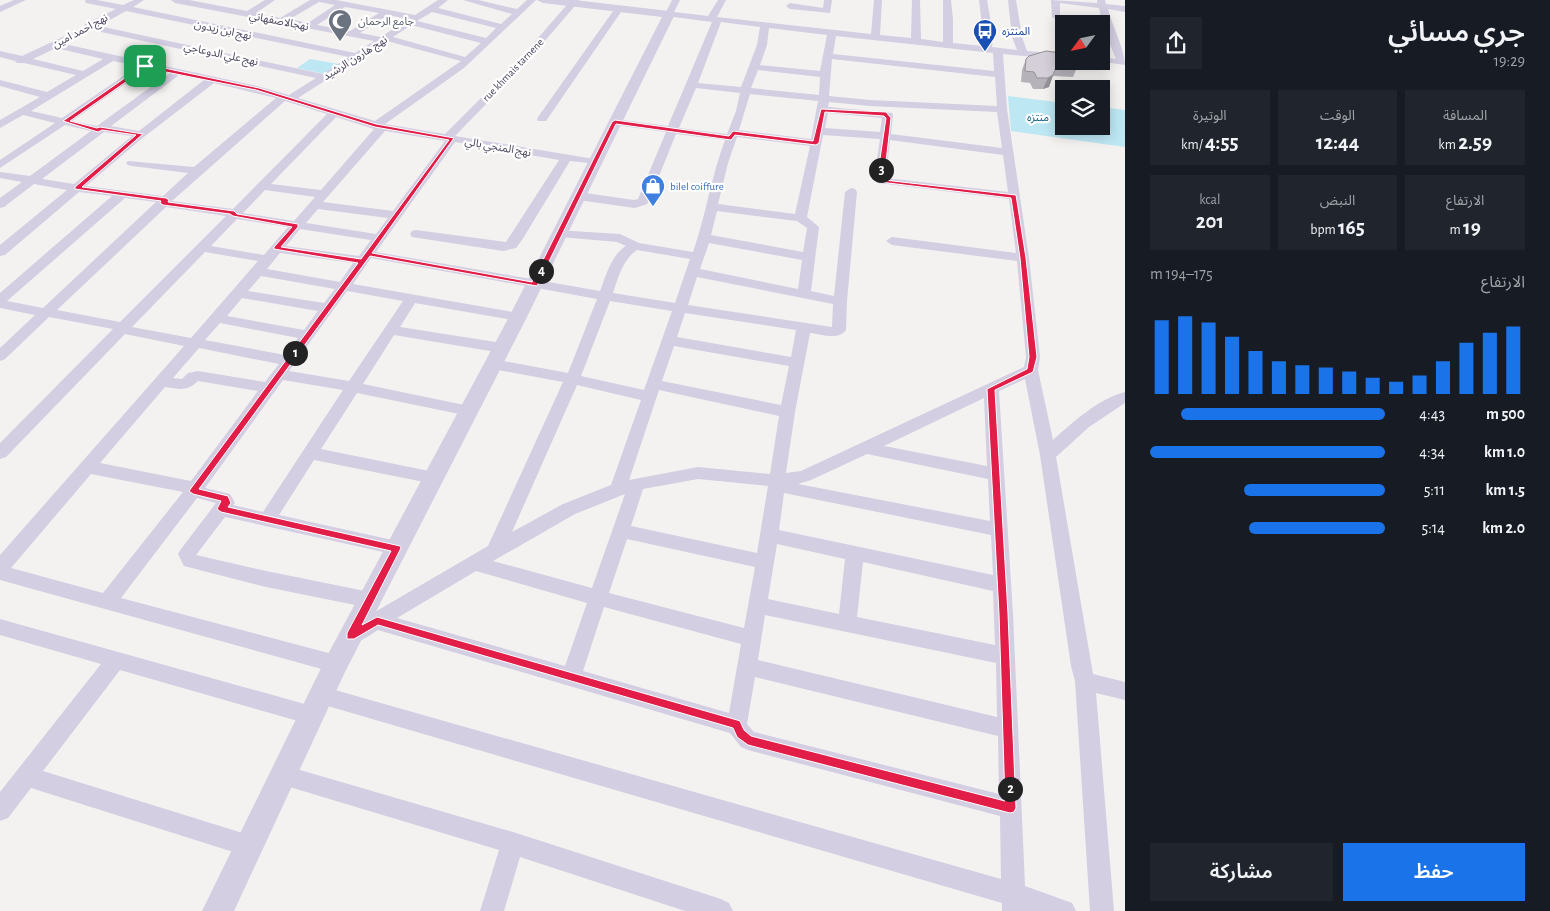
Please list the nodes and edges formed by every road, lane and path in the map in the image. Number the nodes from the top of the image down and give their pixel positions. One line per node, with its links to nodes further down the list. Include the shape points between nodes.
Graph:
1 (22, 0): 30 (street)
2 (140, 0): 31 (street, نهج احمد امين)
3 (175, 0): 21 (street, نهجالاصفهاني)
4 (240, 0): 33 (street)
5 (271, 0): 36 (street)
6 (316, 0): 41 (street)
7 (322, 0): 25 (street)
8 (422, 0): 26 (street)
9 (467, 0): 35 (street)
10 (532, 0): 35 (street)
11 (542, 0): 22 (street)
12 (722, 0): 39 (street)
13 (828, 0): 23 (street, via 827,11)
14 (878, 0): 49 (street)
15 (916, 0): 52 (street)
16 (947, 0): 54 (street)
17 (983, 0): 55 (street)
18 (1012, 0): 57 (street)
19 (1055, 0): 24 (street); 37 (street)
20 (90, 1): 31 (street, نهج ابن زيدون)
21 (198, 2): 33 (street, نهجالاصفهاني)
22 (575, 2): 28 (street); 95 (street, rue khmais tarnene)
23 (791, 3): 46 (street)
24 (1102, 3): 32 (street); 64 (street)
25 (343, 4): 34 (street, via 365,12); 44 (street)
26 (439, 4): 40 (street, نهج هارون الرشيد); 45 (street)
27 (290, 6): 38 (street)
28 (618, 6): 29 (street); 84 (street)
29 (673, 7): 39 (street); 86 (street)
30 (0, 9)
31 (121, 9): 43 (street, نهج احمد امين); 58 (street, نهج ابن زيدون)
32 (1125, 9)
33 (223, 10): 36 (street, نهجالاصفهاني)
34 (386, 12): 40 (street); 48 (street)
35 (517, 12): 45 (street)
36 (247, 15): 38 (street, نهجالاصفهاني)
37 (1056, 15)
38 (270, 19): 41 (street, نهجالاصفهاني)
39 (714, 19): 42 (street); 75 (street)
40 (414, 20): 50 (street, نهج هارون الرشيد); 51 (street)
41 (281, 21): 44 (street, نهجالاصفهاني)
42 (765, 25): 46 (street); 67 (street, via 762,45)
43 (88, 26): 53 (street, نهج احمد امين); 72 (street, نهج علي الدوعاجي)
44 (309, 26): 48 (street, نهجالاصفهاني, via 341,29)
45 (502, 27): 51 (street)
46 (780, 27): 47 (street)
47 (832, 33): 49 (street); 59 (street)
48 (351, 34): 50 (street, نهجالاصفهاني)
49 (875, 38): 52 (street)
50 (384, 39): 58 (street, نهج هارون الرشيد); 62 (street, نهجالاصفهاني)
51 (486, 41): 62 (street)
52 (916, 43): 54 (street)
53 (54, 46): 61 (street, نهج المنجي بالي); 65 (street, نهج احمد امين)
54 (948, 46): 55 (street)
55 (993, 51): 57 (street); 71 (street)
56 (0, 54): 65 (street)
57 (1023, 54): 60 (street)
58 (357, 56): 72 (street, نهج هارون الرشيد)
59 (827, 56): 70 (street); 71 (street)
60 (1055, 56)
61 (111, 58): 66 (street, نهج المنجي بالي); 69 (street)
62 (468, 60): 88 (street)
63 (1110, 60): 64 (street)
64 (1123, 60)
65 (20, 61): 69 (street)
66 (145, 66): 68 (street, نهج المنجي بالي); 85 (street)
67 (753, 67): 70 (street); 76 (street)
68 (176, 73): 73 (street, نهج المنجي بالي); 89 (street)
69 (84, 74): 77 (street)
70 (825, 75): 79 (street)
71 (1000, 75): 80 (street)
72 (324, 77): 78 (street, نهج هارون الرشيد)
73 (212, 80): 78 (street, نهج المنجي بالي); 92 (street)
74 (0, 83): 77 (street)
75 (692, 85): 76 (street); 90 (street)
76 (745, 91): 79 (street); 93 (street)
77 (49, 96): 83 (street)
78 (287, 98): 82 (street, نهج المنجي بالي); 102 (street, نهج هارون الرشيد)
79 (823, 104): 80 (street); 91 (street); 94 (street, via 887,115)
80 (1002, 109): 97 (street)
81 (0, 113): 83 (street)
82 (334, 113): 88 (street, نهج المنجي بالي); 105 (street)
83 (18, 114): 85 (street); 87 (street)
84 (542, 119)
85 (65, 121): 89 (street); 101 (street)
86 (615, 122): 90 (street); 100 (street)
87 (0, 125)
88 (378, 126): 95 (street, نهج المنجي بالي); 111 (street)
89 (99, 129): 92 (street); 104 (street)
90 (673, 130): 93 (street); 109 (street, via 643,201 635,204)
91 (818, 131): 94 (street); 96 (street)
92 (140, 134): 106 (street)
93 (732, 135): 96 (street); 114 (street)
94 (885, 136): 97 (street); 110 (street, via 882,181)
95 (450, 138): 98 (street, نهج المنجي بالي); 116 (street, rue khmais tarnene)
96 (816, 143): 117 (street)
97 (1008, 152): 110 (street)
98 (566, 158): 100 (street, نهج المنجي بالي); 120 (street, via 511,245 503,247)
99 (132, 162): 102 (street)
100 (594, 162): 109 (street)
101 (0, 165)
102 (197, 172): 112 (street, نهج هارون الرشيد)
103 (0, 175): 104 (street)
104 (31, 180): 106 (street); 113 (street)
105 (261, 186): 111 (street); 115 (street)
106 (78, 188): 108 (street); 124 (street)
107 (850, 192): 143 (street)
108 (122, 194): 112 (street); 142 (street)
109 (578, 196): 119 (street)
110 (1014, 196): 133 (street)
111 (318, 200): 116 (street); 118 (street)
112 (165, 201): 115 (street); 147 (street, نهج هارون الرشيد)
113 (0, 204)
114 (712, 207): 117 (street); 123 (street)
115 (234, 214): 118 (street); 127 (street)
116 (396, 215): 122 (street, rue khmais tarnene)
117 (800, 218): 131 (street, via 814,227)
118 (296, 226): 122 (street); 129 (street)
119 (560, 233): 126 (street, via 620,238); 137 (street)
120 (416, 234)
121 (0, 238): 124 (street)
122 (380, 238): 132 (street, rue khmais tarnene)
123 (704, 238): 130 (street); 131 (street)
124 (15, 240): 128 (street)
125 (892, 241): 133 (street)
126 (635, 246): 130 (street); 140 (street, via 625,252)
127 (201, 248): 129 (street); 151 (street)
128 (0, 252)
129 (272, 253): 132 (street); 134 (street)
130 (698, 257): 135 (street)
131 (809, 257): 139 (street)
132 (365, 258): 136 (street, rue khmais tarnene); 137 (street)
133 (1023, 258): 160 (street, via 1033,357)
134 (257, 271): 136 (street); 138 (street)
135 (693, 272): 139 (street); 145 (street)
136 (345, 285): 141 (street); 146 (street, rue khmais tarnene)
137 (535, 285): 140 (street); 148 (street)
138 (238, 293): 146 (street); 149 (street)
139 (804, 294): 143 (street)
140 (605, 295): 145 (street); 162 (street)
141 (412, 298): 148 (street); 152 (street)
142 (0, 300)
143 (840, 301): 150 (street, via 838,332)
144 (0, 304): 147 (street)
145 (680, 307): 150 (street); 154 (street)
146 (329, 308): 153 (street, rue khmais tarnene)
147 (45, 314): 151 (street); 156 (street, نهج هارون الرشيد)
148 (518, 317): 157 (street)
149 (216, 318): 153 (street); 155 (street)
150 (804, 327): 159 (street)
151 (123, 328): 155 (street); 172 (street)
152 (392, 330): 157 (street); 164 (street)
153 (309, 335): 158 (street, rue khmais tarnene)
154 (669, 340): 159 (street); 167 (street)
155 (193, 344): 158 (street); 163 (street)
156 (0, 356)
157 (498, 356): 162 (street); 169 (street)
158 (289, 361): 161 (street, rue khmais tarnene)
159 (797, 363): 170 (street)
160 (1031, 370): 166 (street); 174 (street)
161 (279, 374): 164 (street); 165 (street, rue khmais tarnene)
162 (572, 379): 167 (street); 188 (street)
163 (160, 382): 165 (street, via 186,384 198,376); 175 (street)
164 (355, 387): 169 (street); 173 (street)
165 (269, 388): 180 (street, rue khmais tarnene)
166 (991, 389): 171 (street); 176 (street)
167 (652, 390): 170 (street); 181 (street)
168 (1125, 397): 174 (street, via 1107,405)
169 (469, 411): 177 (street)
170 (787, 412): 178 (street)
171 (866, 448): 176 (street); 178 (street, via 805,476)
172 (0, 453)
173 (311, 453): 177 (street); 183 (street)
174 (1048, 455): 209 (street, via 1077,650)
175 (87, 467): 180 (street); 192 (street)
176 (996, 474): 184 (street)
177 (434, 478): 187 (street)
178 (776, 483): 179 (street, via 702,472); 184 (street); 186 (street)
179 (636, 485): 181 (street); 185 (street)
180 (194, 490): 182 (street, via 224,499 226,503); 197 (street, rue khmais tarnene)
181 (617, 491): 188 (street, via 593,498 551,518)
182 (221, 509): 183 (street); 196 (street, via 187,554 190,561)
183 (267, 519): 187 (street)
184 (999, 530): 194 (street)
185 (621, 531): 191 (street); 195 (street)
186 (769, 535): 189 (street); 191 (street)
187 (397, 548): 196 (street)
188 (495, 550): 190 (street)
189 (855, 553): 194 (street); 200 (street)
190 (475, 562): 195 (street); 199 (street)
191 (764, 562): 198 (street)
192 (0, 568)
193 (0, 572): 197 (street)
194 (1002, 585): 204 (street)
195 (598, 598): 203 (street); 208 (street)
196 (370, 600): 202 (street)
197 (108, 601): 206 (street)
198 (757, 605): 200 (street); 203 (street)
199 (377, 621): 202 (street); 208 (street)
200 (847, 623): 204 (street)
201 (1, 629): 205 (street)
202 (351, 636): 206 (street)
203 (752, 638): 207 (street)
204 (1005, 656): 214 (street)
205 (116, 660): 212 (street); 216 (street)
206 (336, 664): 211 (street)
207 (747, 666): 213 (street); 214 (street)
208 (571, 677): 213 (street)
209 (1085, 681): 210 (street); 226 (street)
210 (1125, 691)
211 (322, 695): 212 (street); 221 (street)
212 (312, 715): 215 (street)
213 (737, 724): 217 (street, via 748,740)
214 (1008, 729): 217 (street)
215 (283, 775): 219 (street); 220 (street)
216 (26, 776): 218 (street); 220 (street)
217 (1010, 808): 221 (street)
218 (0, 810)
219 (513, 843): 223 (street); 224 (street)
220 (250, 846): 222 (street)
221 (1013, 902): 225 (street)
222 (218, 911)
223 (492, 911)
224 (721, 911)
225 (1064, 911)
226 (1102, 911)

